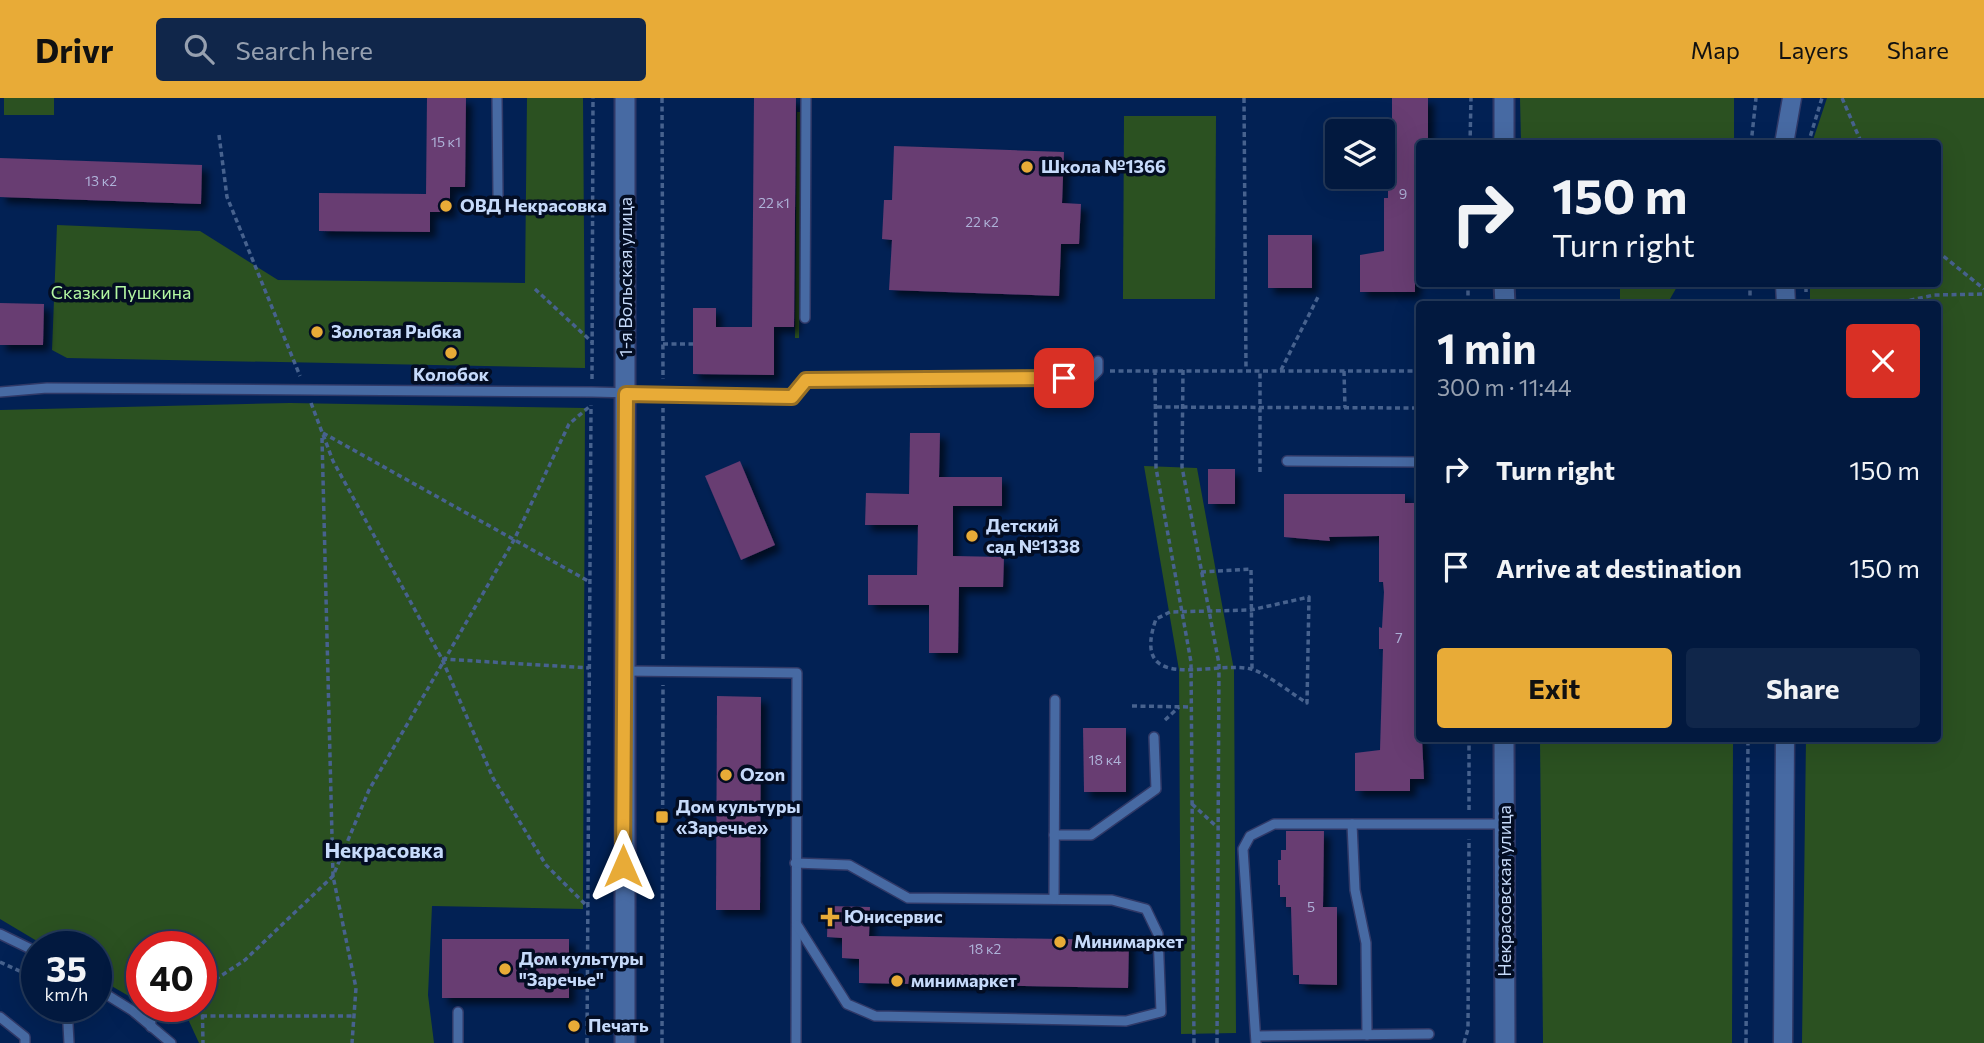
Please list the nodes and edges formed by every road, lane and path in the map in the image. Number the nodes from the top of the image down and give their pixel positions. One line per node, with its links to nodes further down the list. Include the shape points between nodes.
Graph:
1 (498, 98): 20 (lane)
2 (593, 98): 28 (path)
3 (625, 98): 42 (street, 1-я Вольская улица)
4 (662, 98): 29 (path)
5 (806, 98): 27 (lane)
6 (1244, 98): 34 (path)
7 (1471, 98): 14 (path)
8 (1504, 98): 15 (street)
9 (1756, 98): 16 (path)
10 (1792, 98): 17 (street)
11 (1822, 98): 18 (path)
12 (1842, 98): 19 (path)
13 (219, 135): 39 (path, via 228,197)
14 (1470, 140)
15 (1504, 140)
16 (1751, 140)
17 (1785, 140)
18 (1809, 140)
19 (1860, 140)
20 (498, 195)
21 (1941, 254): 23 (path)
22 (536, 289): 28 (path)
23 (1984, 289)
24 (1984, 294): 26 (path, via 1934,295)
25 (1318, 297): 36 (path)
26 (1907, 301)
27 (804, 318)
28 (593, 343): 41 (path)
29 (663, 344): 30 (path); 43 (path)
30 (693, 344)
31 (1098, 366): 32 (path); 43 (lane, via 1092,377 806,380 792,397)
32 (1155, 370): 33 (path); 45 (path)
33 (1182, 370): 34 (path); 46 (path)
34 (1246, 370): 35 (path)
35 (1260, 370): 36 (path); 47 (path)
36 (1281, 370): 37 (path)
37 (1344, 371): 38 (path); 48 (path)
38 (1416, 371)
39 (306, 390): 40 (lane, via 47,388); 41 (lane); 50 (path)
40 (0, 392)
41 (592, 392): 42 (lane); 44 (path)
42 (626, 394): 43 (lane); 64 (street, 1-я Вольская улица)
43 (663, 395): 65 (path)
44 (591, 406): 54 (path, via 569,424); 56 (path)
45 (1157, 407): 46 (path); 58 (path, via 1156,468)
46 (1183, 407): 47 (path); 55 (path, via 1182,467)
47 (1259, 407): 48 (path); 53 (path)
48 (1345, 408): 49 (path)
49 (1416, 408)
50 (322, 433): 54 (path); 60 (path, via 389,567); 84 (path)
51 (1287, 461): 52 (lane)
52 (1416, 462)
53 (1260, 472)
54 (514, 540): 56 (path); 60 (path)
55 (1202, 572): 57 (path, via 1251,569); 59 (path)
56 (590, 582): 61 (path)
57 (1251, 610): 59 (path); 62 (path); 62 (path, via 1309,597 1307,703)
58 (1182, 612): 59 (path); 66 (path); 66 (path, via 1156,619 1149,638 1154,657 1170,670)
59 (1209, 612): 63 (path)
60 (442, 659): 61 (path); 84 (path, via 369,790); 86 (path, via 493,778 546,865)
61 (589, 668): 86 (path)
62 (1252, 669): 63 (path)
63 (1219, 670): 66 (path); 81 (path)
64 (624, 671): 65 (lane); 110 (street, 1-я Вольская улица)
65 (663, 671): 83 (lane, via 797,673); 111 (path)
66 (1191, 671): 70 (path)
67 (1055, 700): 82 (lane)
68 (1132, 706): 69 (path)
69 (1179, 707): 70 (path); 71 (path)
70 (1191, 707): 77 (path)
71 (1165, 720)
72 (1154, 737): 82 (lane, via 1156,789 1091,835)
73 (1469, 742): 79 (path)
74 (1504, 742): 80 (street, Некрасовская улица)
75 (1748, 742): 117 (path)
76 (1785, 742): 118 (street)
77 (1192, 804): 81 (path); 113 (path)
78 (1352, 824): 79 (lane); 101 (lane, via 1354,890 1366,943); 103 (lane, via 1274,824 1250,836 1244,849)
79 (1469, 824): 80 (lane); 115 (path, via 1468,1029)
80 (1504, 824): 116 (street, Некрасовская улица)
81 (1217, 826): 114 (path)
82 (1054, 835): 85 (lane)
83 (795, 863): 85 (lane, via 849,865 908,898); 87 (lane)
84 (333, 876): 92 (path, via 245,960); 96 (path, via 356,988)
85 (1054, 899): 87 (lane, via 1112,900 1146,909 1158,934 1161,1012 1126,1021 875,1016 847,1004)
86 (588, 907): 109 (path)
87 (797, 925): 112 (lane)
88 (0, 934): 89 (lane)
89 (21, 944)
90 (0, 962): 91 (path)
91 (21, 972)
92 (217, 979)
93 (112, 1000): 102 (lane)
94 (458, 1012): 108 (lane)
95 (217, 1016): 96 (path)
96 (354, 1016): 107 (path)
97 (0, 1017): 104 (lane, via 25,1037)
98 (68, 1022): 105 (lane)
99 (202, 1022): 106 (path)
100 (1429, 1034): 101 (lane)
101 (1367, 1035): 103 (lane)
102 (162, 1036)
103 (1256, 1040)
104 (25, 1043)
105 (69, 1043)
106 (203, 1043)
107 (352, 1043)
108 (458, 1043)
109 (587, 1043)
110 (625, 1043)
111 (662, 1043)
112 (796, 1043)
113 (1194, 1043)
114 (1217, 1043)
115 (1464, 1043)
116 (1505, 1043)
117 (1746, 1043)
118 (1783, 1043)

